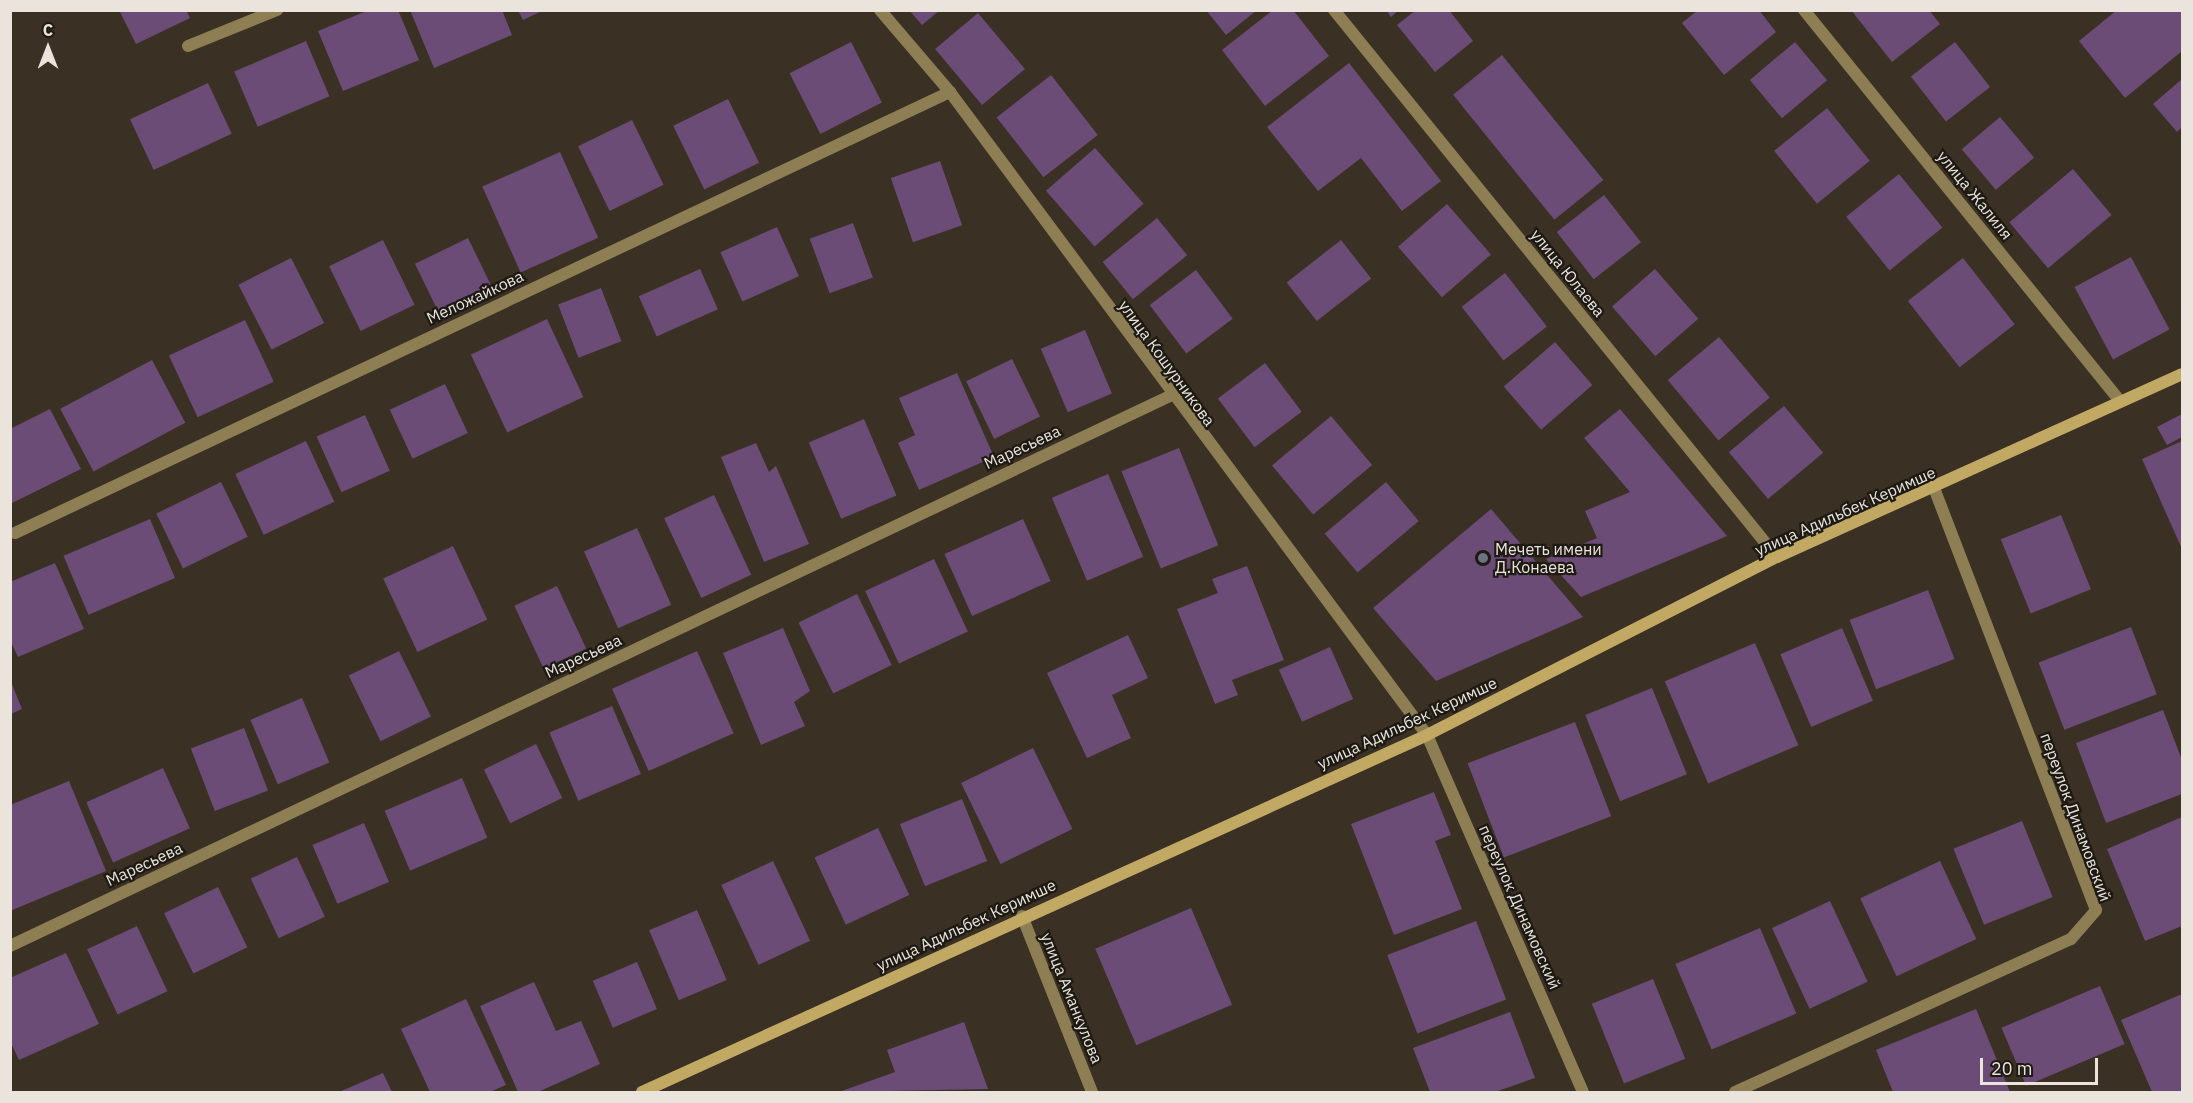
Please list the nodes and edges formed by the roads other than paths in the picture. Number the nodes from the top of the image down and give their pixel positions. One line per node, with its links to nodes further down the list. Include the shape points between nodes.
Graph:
1 (277, 10): 5 (street)
2 (880, 10): 6 (street, улица Кошурникова)
3 (1334, 10): 12 (street, улица Юлаева)
4 (1804, 10): 9 (street, улица Жалиля)
5 (188, 46)
6 (950, 92): 8 (street, улица Кошурникова); 11 (street, Меложайкова)
7 (2182, 374): 9 (street, улица Адильбек Керимше)
8 (1170, 396): 13 (street, улица Кошурникова); 15 (street, Маресьева)
9 (2120, 401): 10 (street, улица Адильбек Керимше)
10 (1935, 490): 12 (street, улица Адильбек Керимше); 19 (street, переулок Динамовский, via 2096,910 2071,939)
11 (15, 533)
12 (1778, 557): 13 (street, улица Адильбек Керимше)
13 (1427, 735): 14 (street, улица Адильбек Керимше); 18 (street, переулок Динамовский)
14 (1022, 916): 16 (street, улица Адильбек Керимше); 17 (street, улица Аманкулова)
15 (10, 946)
16 (642, 1092)
17 (1092, 1092)
18 (1583, 1092)
19 (1735, 1092)

